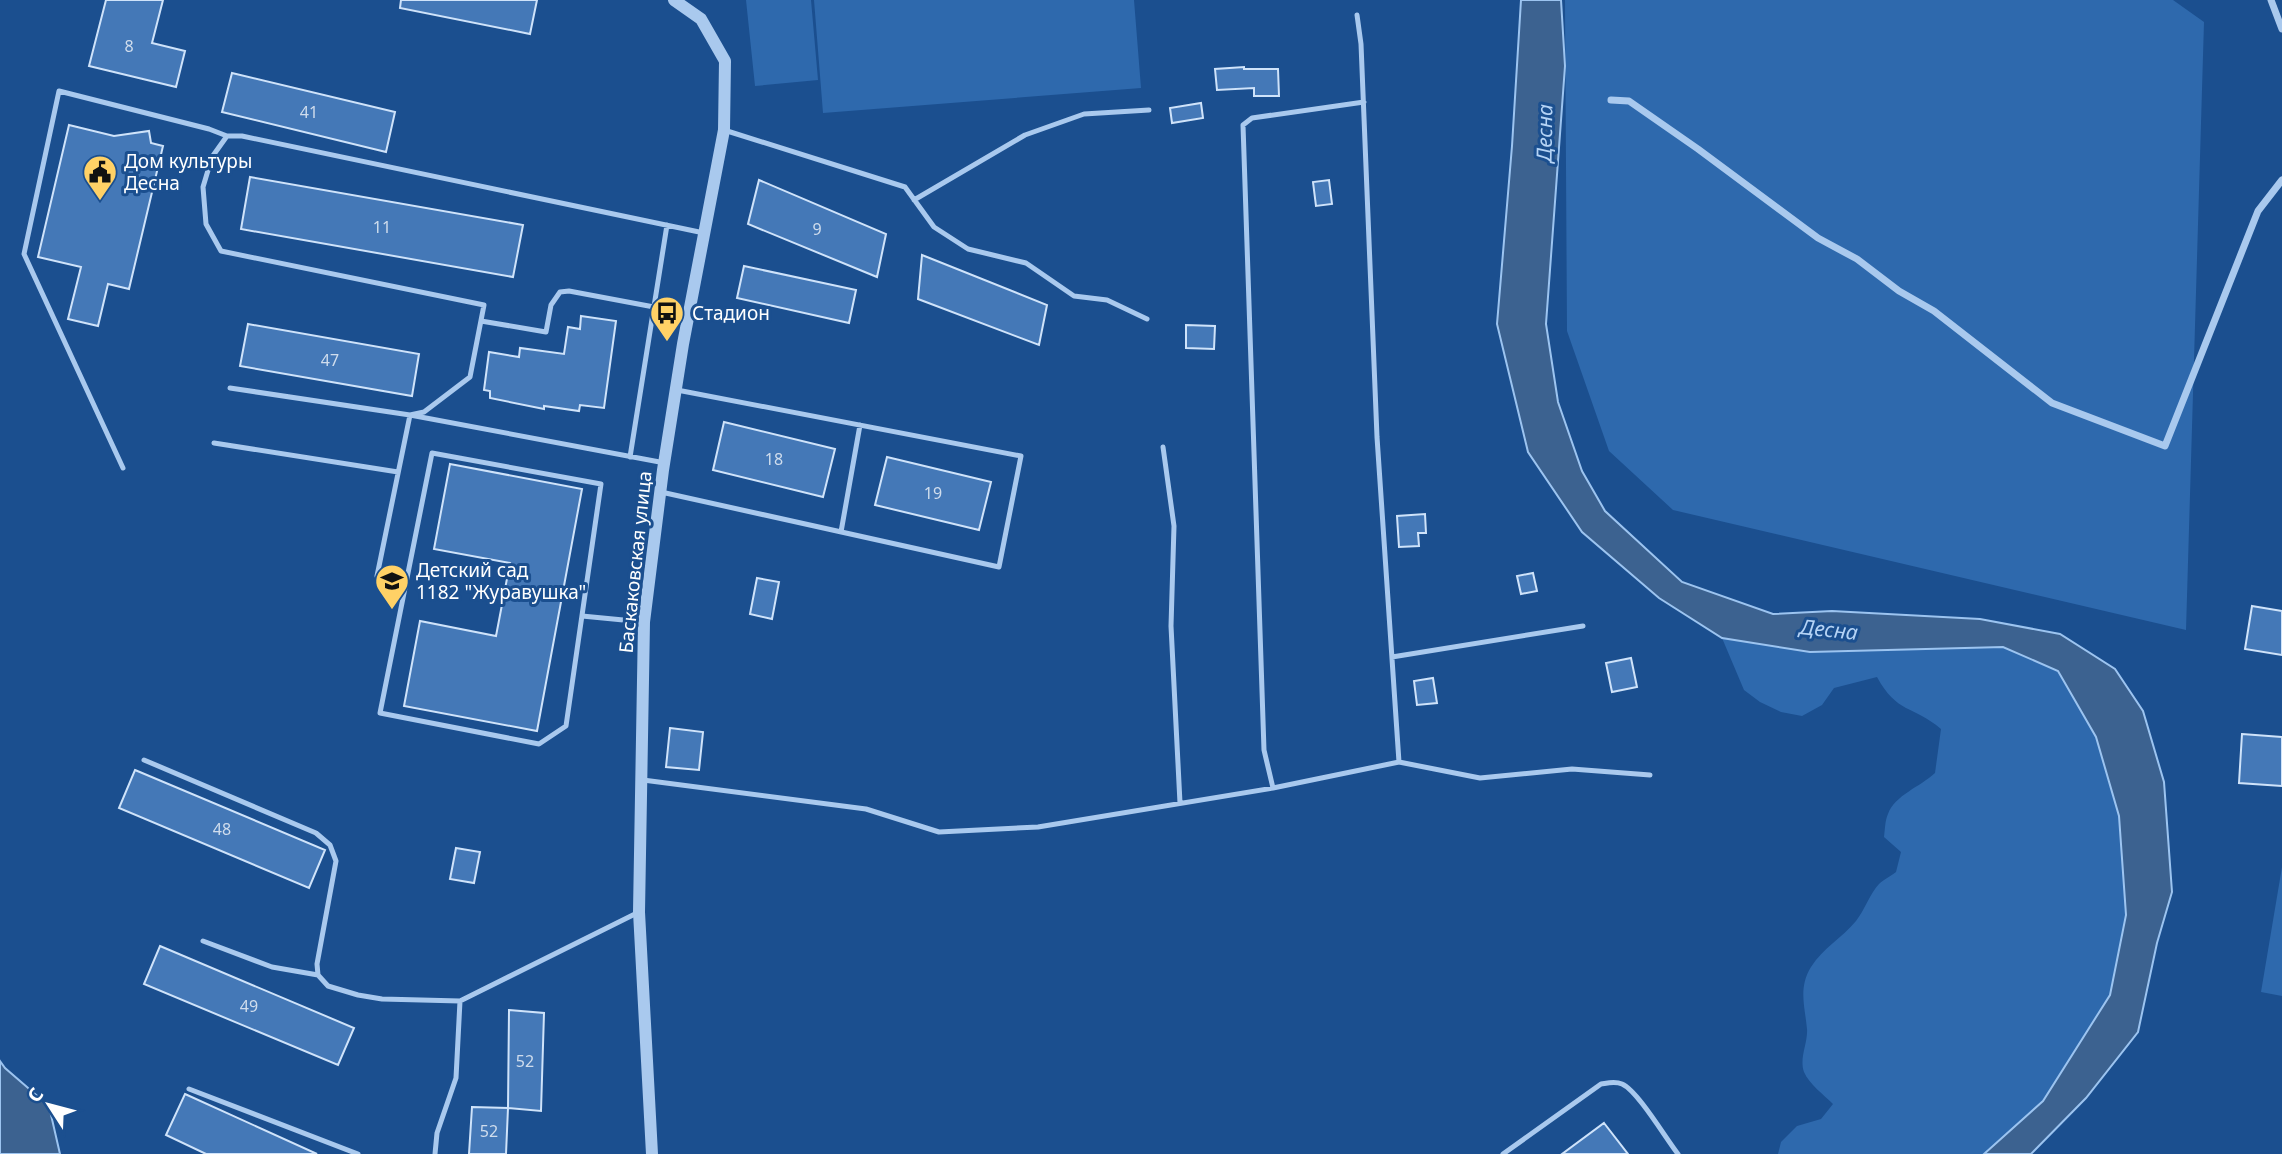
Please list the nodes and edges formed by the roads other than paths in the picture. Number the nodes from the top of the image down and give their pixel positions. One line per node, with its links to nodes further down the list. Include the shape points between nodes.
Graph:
1 (674, 0): 8 (street, Баскаковская улица, via 702,19 725,61)
2 (2271, 0): 4 (street)
3 (1357, 15): 6 (lane)
4 (2282, 29)
5 (1611, 100): 10 (street, via 1629,101 1818,238 1934,311 2052,403 2165,446 2258,211)
6 (1364, 102): 33 (lane, via 1377,437); 38 (lane, via 1252,117 1243,125 1264,750)
7 (1149, 110): 11 (lane, via 1084,114 1025,135)
8 (724, 130): 11 (lane, via 905,187); 13 (street, Баскаковская улица)
9 (227, 136): 12 (lane); 16 (lane, via 212,157 203,187 206,224 220,251 484,305); 25 (lane, via 59,91 24,254)
10 (2282, 180)
11 (914, 200): 15 (lane, via 933,227 968,249 1026,263 1074,296 1107,300)
12 (667, 225): 13 (lane); 14 (lane)
13 (704, 233): 18 (street, Баскаковская улица)
14 (654, 307): 16 (lane, via 569,291 559,292 551,304 546,332); 23 (lane)
15 (1147, 319)
16 (481, 321): 19 (lane, via 470,377 424,412)
17 (230, 388): 19 (lane)
18 (677, 390): 20 (lane); 24 (street, Баскаковская улица)
19 (410, 415): 23 (lane); 26 (lane)
20 (860, 425): 28 (lane); 28 (lane, via 1021,456 999,567)
21 (214, 443): 26 (lane)
22 (1163, 447): 39 (lane, via 1174,526 1171,626)
23 (630, 457): 24 (lane)
24 (664, 463): 27 (street, Баскаковская улица)
25 (123, 468)
26 (398, 472): 29 (lane)
27 (661, 492): 28 (lane); 31 (street, Баскаковская улица)
28 (841, 532)
29 (377, 576)
30 (582, 616): 30 (lane, via 566,726 539,744 380,713 432,453 601,484); 31 (lane)
31 (644, 622): 37 (street, Баскаковская улица)
32 (1583, 626): 33 (lane)
33 (1392, 657): 35 (lane)
34 (144, 760): 42 (lane, via 316,833 330,845 336,861)
35 (1399, 762): 36 (lane, via 1480,778 1572,769); 38 (lane)
36 (1650, 775)
37 (643, 780): 39 (lane, via 866,809 939,832 1038,827); 40 (street, Баскаковская улица)
38 (1273, 788): 39 (lane)
39 (1180, 803)
40 (639, 912): 43 (lane); 47 (street, Баскаковская улица)
41 (203, 941): 42 (lane, via 272,967)
42 (318, 975): 43 (lane, via 328,986 358,995)
43 (460, 1001): 46 (lane, via 456,1078 437,1133)
44 (189, 1089): 45 (lane)
45 (358, 1154)
46 (435, 1154)
47 (652, 1154)
48 (1503, 1154): 49 (lane, via 1601,1084 1613,1082 1634,1094)
49 (1678, 1154)

